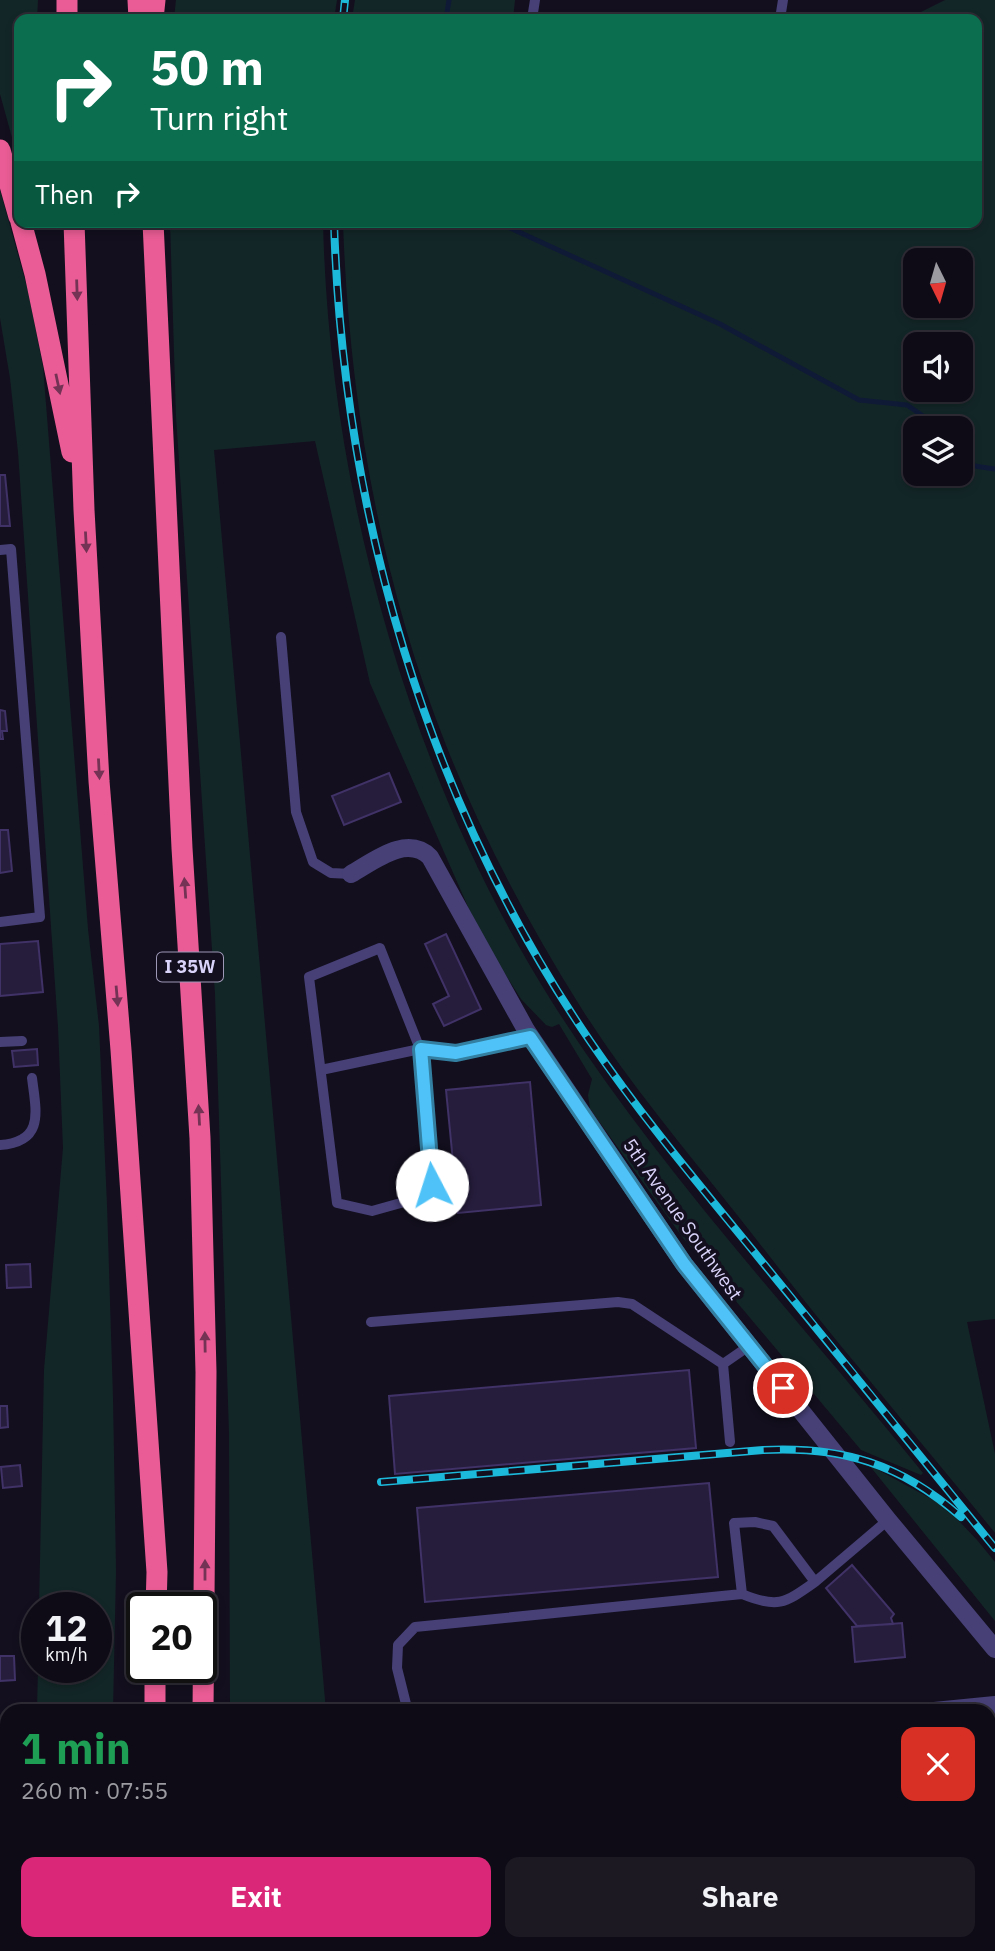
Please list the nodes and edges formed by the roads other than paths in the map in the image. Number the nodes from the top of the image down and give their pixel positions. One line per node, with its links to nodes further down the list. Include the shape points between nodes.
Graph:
1 (0, 150): 2 (highway)
2 (14, 199)
3 (22, 228): 6 (highway, one-way to 6)
4 (74, 228): 6 (highway, one-way to 6)
5 (153, 228): 29 (highway, I 35W, one-way to 5, via 206,1372 200,1138)
6 (84, 510): 24 (highway, one-way to 24)
7 (0, 550): 10 (lane, via 11,549 40,917)
8 (281, 637): 9 (lane, via 296,812 313,862 331,873)
9 (351, 874): 11 (street, 5th Avenue Southwest, via 398,849 424,850)
10 (0, 922)
11 (530, 1037): 14 (lane, via 456,1053); 19 (street, 5th Avenue Southwest, via 684,1264)
12 (22, 1041): 13 (lane)
13 (0, 1042)
14 (421, 1049): 15 (lane); 15 (lane, via 380,948 309,977); 15 (lane, via 432,1185 415,1199 372,1211 337,1203)
15 (321, 1070)
16 (32, 1078): 17 (lane, via 35,1128 26,1138)
17 (0, 1144)
18 (371, 1322): 20 (lane, via 618,1302 632,1304)
19 (749, 1346): 20 (lane); 22 (street, 5th Avenue Southwest)
20 (723, 1364): 21 (lane)
21 (730, 1442)
22 (888, 1520): 23 (lane); 26 (street, 5th Avenue Southwest)
23 (815, 1582): 25 (lane, via 776,1604); 25 (lane, via 773,1526 734,1523)
24 (156, 1592)
25 (742, 1594): 30 (lane, via 415,1627 398,1645 397,1668)
26 (995, 1649)
27 (155, 1683): 28 (highway)
28 (155, 1704)
29 (203, 1704)
30 (406, 1704)

